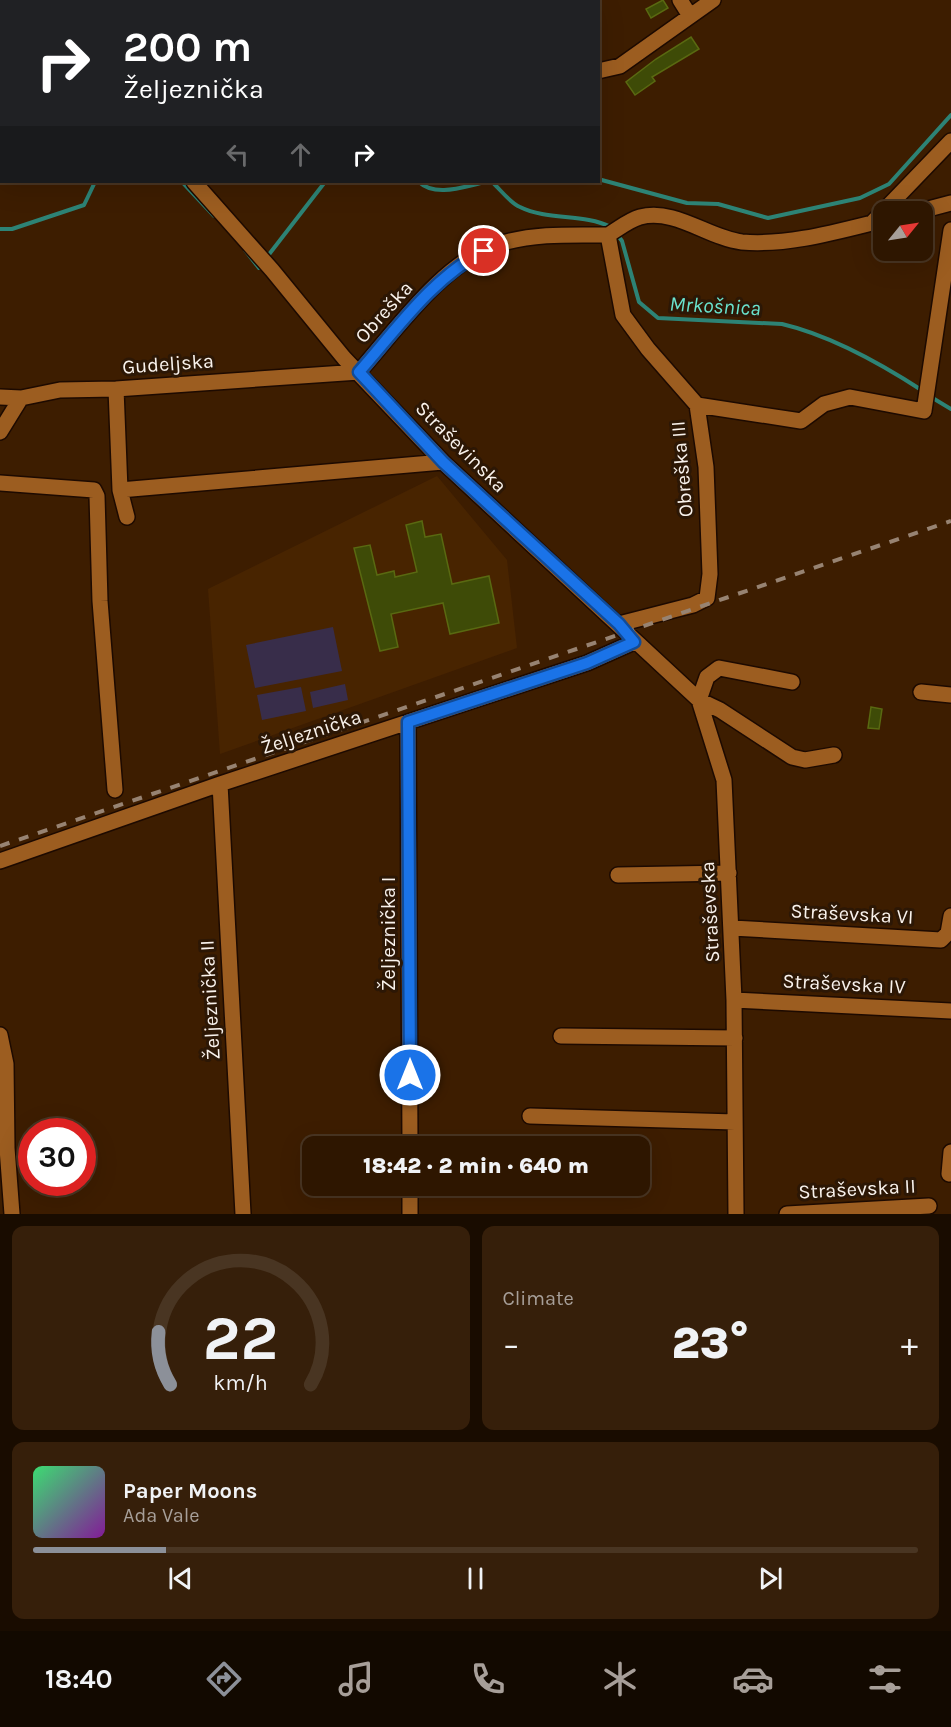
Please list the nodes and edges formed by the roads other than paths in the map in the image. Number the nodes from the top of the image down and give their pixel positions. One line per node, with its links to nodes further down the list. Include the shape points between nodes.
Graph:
1 (680, 0): 3 (street)
2 (713, 0): 3 (street)
3 (690, 16): 4 (street, via 620,66)
4 (600, 71)
5 (951, 141): 7 (street)
6 (195, 183): 13 (street, Straševinska)
7 (896, 201)
8 (951, 203): 9 (street)
9 (933, 208)
10 (873, 222): 12 (street, Obreška, via 783,241 742,242 714,236 679,219 655,216 639,217)
11 (951, 230): 17 (street, via 924,411 850,398 824,404 801,421)
12 (615, 231): 13 (street, Obreška, via 543,235 498,244 469,259 438,284); 17 (street, Obreška III, via 623,315)
13 (359, 372): 14 (street, Gudeljska); 19 (street, Straševinska)
14 (116, 389): 16 (street, Gudeljska, via 60,390); 21 (street)
15 (0, 397): 16 (street, Gudeljska)
16 (21, 398): 18 (street)
17 (697, 405): 23 (street, Obreška III, via 706,467 710,574 707,598)
18 (0, 432)
19 (443, 462): 21 (street); 23 (street, Straševinska)
20 (0, 483): 32 (street, via 85,487 97,496 100,601)
21 (120, 490): 22 (street)
22 (128, 518)
23 (619, 624): 24 (street, Straševinska)
24 (634, 642): 28 (street); 29 (street, Željeznička, via 587,663)
25 (792, 682): 28 (street, via 719,668 707,677)
26 (921, 692): 27 (street)
27 (951, 695)
28 (699, 700): 30 (street, via 792,757 805,760); 34 (street, Straševska, via 724,780)
29 (408, 722): 31 (street, Željeznička); 45 (street, Željeznička I)
30 (834, 755)
31 (220, 784): 33 (street, Željeznička); 51 (street, Željeznička II)
32 (115, 790)
33 (0, 861)
34 (729, 873): 35 (street); 37 (street, Straševska)
35 (618, 875)
36 (951, 916): 37 (street, Straševska VI, via 948,933 942,940)
37 (732, 928): 38 (street, Straševska)
38 (734, 1000): 39 (street, Straševska IV); 42 (street, Straševska)
39 (951, 1011)
40 (0, 1035): 50 (street, via 6,1064)
41 (561, 1036): 42 (street)
42 (735, 1038): 44 (street, Straševska)
43 (530, 1116): 44 (street)
44 (735, 1122): 53 (street, Straševska)
45 (410, 1136)
46 (951, 1152): 47 (street)
47 (950, 1174)
48 (410, 1196): 52 (street)
49 (929, 1206): 54 (street, Straševska II)
50 (12, 1214)
51 (243, 1214)
52 (410, 1214)
53 (736, 1214)
54 (788, 1214)

